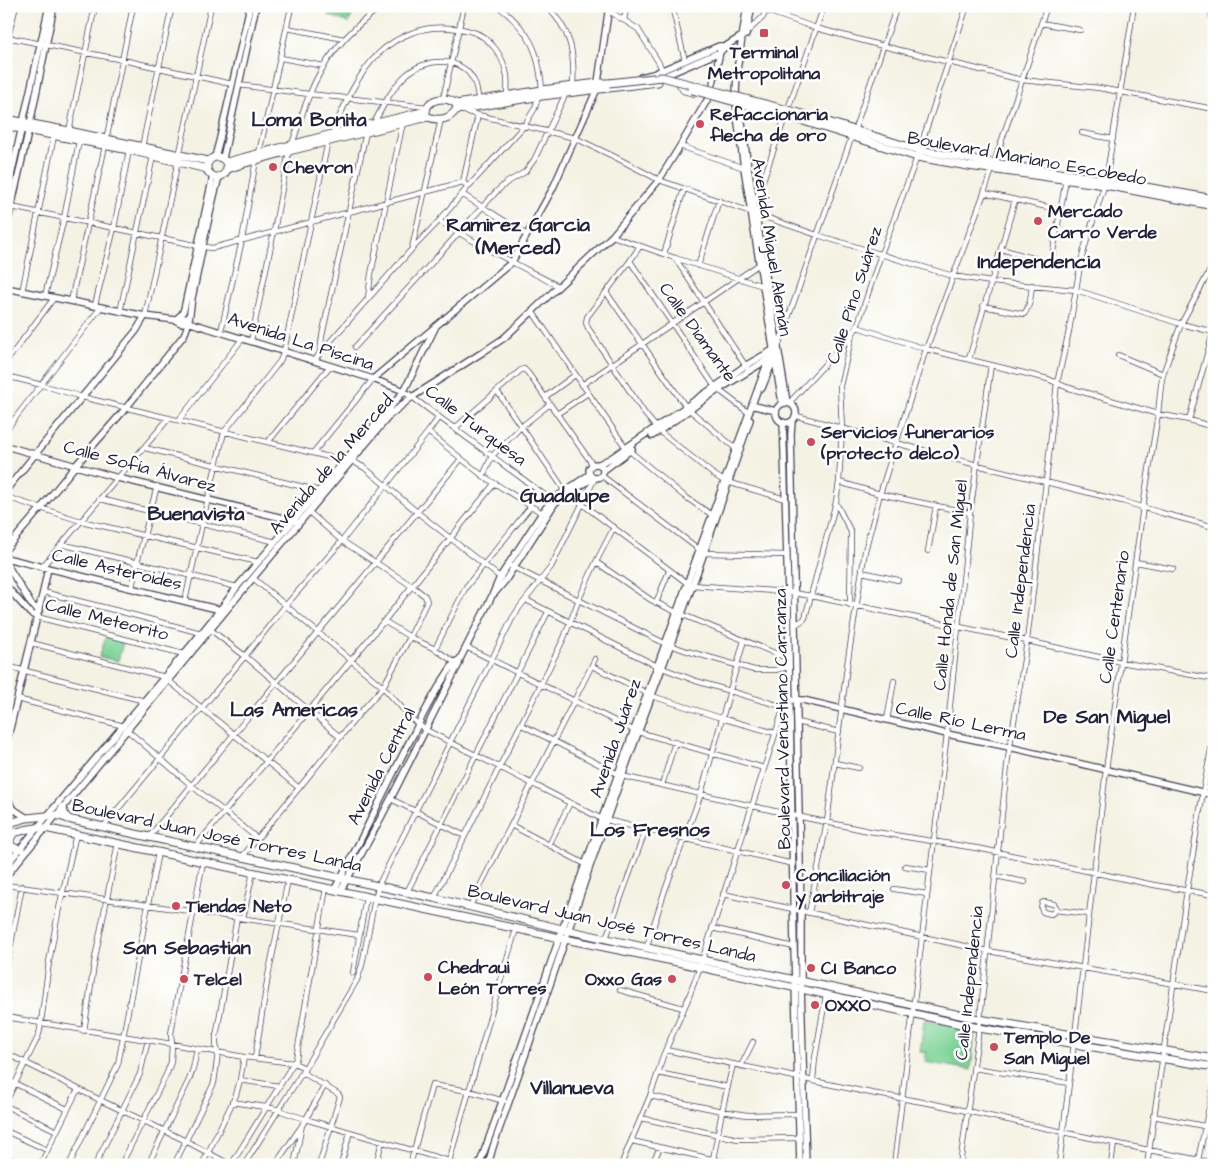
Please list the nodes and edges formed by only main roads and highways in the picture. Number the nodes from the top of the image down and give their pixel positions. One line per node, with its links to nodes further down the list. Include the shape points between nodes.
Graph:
1 (597, 86): 2 (main road, Boulevard Mariano Escobedo, via 566,93); 2 (main road, Boulevard Mariano Escobedo, via 573,86); 5 (main road, Boulevard Mariano Escobedo, bridge, via 655,82 675,84); 5 (main road, Boulevard Mariano Escobedo, bridge, via 662,77)
2 (540, 94): 3 (main road, Boulevard Mariano Escobedo); 3 (main road, Boulevard Mariano Escobedo, via 478,100)
3 (457, 108): 4 (main road, via 449,117 441,119 432,118); 4 (main road, via 451,100 443,99 436,100)
4 (427, 111): 9 (main road); 9 (main road, via 403,122 366,132)
5 (796, 116): 14 (main road, Boulevard Mariano Escobedo, via 918,154)
6 (6, 119): 8 (main road)
7 (6, 126): 8 (main road)
8 (26, 127): 10 (main road, via 69,131); 10 (main road, via 79,141)
9 (330, 137): 13 (main road)
10 (105, 142): 11 (main road, via 142,147); 11 (main road, via 153,156)
11 (179, 158): 12 (main road)
12 (210, 162): 13 (main road); 13 (main road, via 209,173 216,176 225,174)
13 (226, 163)
14 (993, 166): 15 (main road, Boulevard Mariano Escobedo); 15 (main road, Boulevard Mariano Escobedo)
15 (1106, 183): 16 (main road, Boulevard Mariano Escobedo); 17 (main road, Boulevard Mariano Escobedo)
16 (1214, 199)
17 (1214, 206)
18 (63, 807): 19 (main road)
19 (68, 819): 20 (main road, Boulevard Juan José Torres Landa, via 56,815); 22 (main road, Boulevard Juan José Torres Landa)
20 (6, 823)
21 (14, 833): 23 (main road, Boulevard Juan José Torres Landa); 25 (main road, Boulevard Juan José Torres Landa, via 42,827); 26 (main road, via 11,846)
22 (138, 834): 24 (main road, Boulevard Juan José Torres Landa); 25 (main road)
23 (6, 836)
24 (149, 837): 27 (main road); 28 (main road, Boulevard Juan José Torres Landa)
25 (134, 847): 27 (main road, Boulevard Juan José Torres Landa)
26 (20, 849)
27 (146, 850): 30 (main road, Boulevard Juan José Torres Landa, via 563,939)
28 (378, 888): 29 (main road, Boulevard Juan José Torres Landa); 29 (main road, via 418,898)
29 (426, 896): 30 (main road, Boulevard Juan José Torres Landa, via 606,938)
30 (645, 951): 31 (main road, Boulevard Juan José Torres Landa)
31 (701, 963): 32 (main road, Boulevard Juan José Torres Landa, via 979,1018); 33 (main road, Boulevard Juan José Torres Landa, via 826,995 979,1028)
32 (1214, 1059)
33 (1214, 1067)

